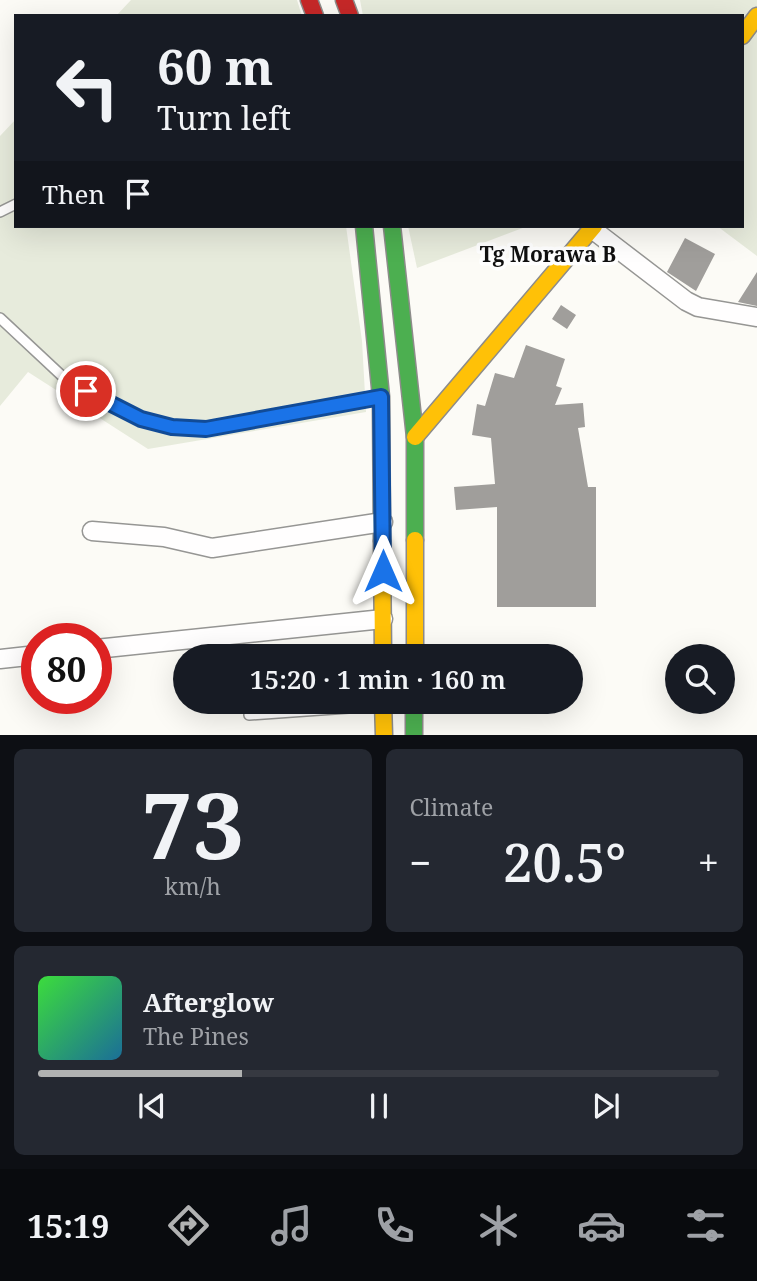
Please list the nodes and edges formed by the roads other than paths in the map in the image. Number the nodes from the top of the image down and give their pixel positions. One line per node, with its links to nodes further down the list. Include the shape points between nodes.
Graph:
1 (757, 16): 2 (main road)
2 (744, 33)
3 (363, 228): 9 (main road)
4 (392, 228): 10 (main road)
5 (592, 228): 10 (main road)
6 (594, 228): 7 (street, via 686,301)
7 (756, 317)
8 (0, 318): 9 (lane, via 61,375 141,419 172,427 206,429)
9 (381, 397): 11 (main road)
10 (415, 437): 15 (main road)
11 (383, 522): 12 (street, via 212,548 164,537); 13 (main road)
12 (93, 531)
13 (383, 620): 14 (main road); 16 (street)
14 (383, 644)
15 (415, 644)
16 (112, 647)
17 (21, 657): 18 (street)
18 (0, 659)
19 (261, 714): 22 (lane)
20 (383, 714): 23 (main road)
21 (414, 714): 24 (main road)
22 (249, 715)
23 (384, 735)
24 (414, 735)

